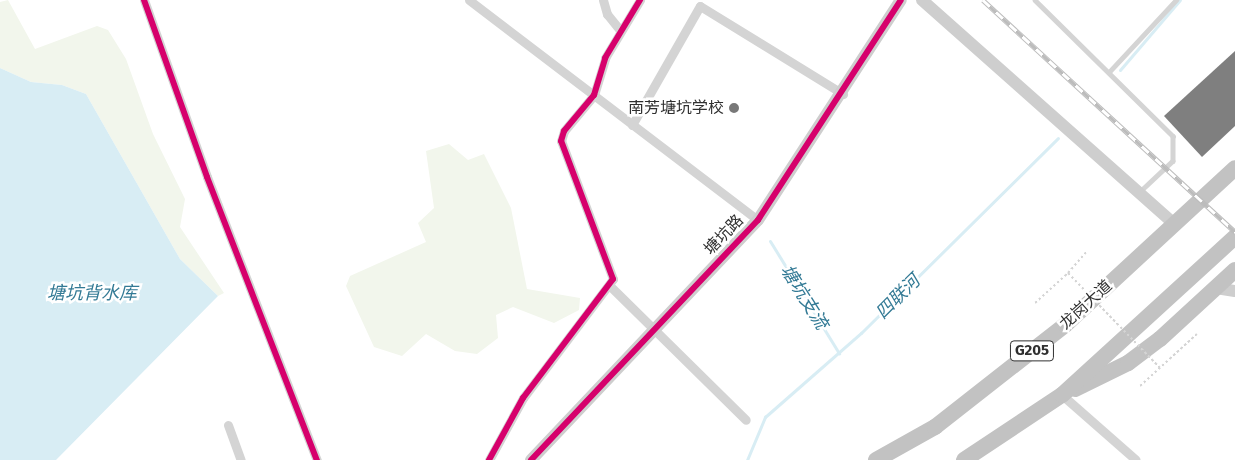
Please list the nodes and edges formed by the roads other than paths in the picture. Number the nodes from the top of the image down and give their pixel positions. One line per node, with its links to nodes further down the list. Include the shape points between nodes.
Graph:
1 (144, 0): 29 (street, via 207,177)
2 (469, 0): 12 (street)
3 (603, 0): 9 (street, via 607,14)
4 (640, 0): 9 (street)
5 (901, 0): 11 (street, 塘坑路)
6 (922, 0): 15 (street)
7 (1035, 0): 10 (lane)
8 (1176, 0): 10 (lane)
9 (620, 30): 12 (street)
10 (1110, 71): 15 (lane, via 1168,127 1176,145 1173,161)
11 (843, 94): 13 (street, via 700,6); 16 (street, 塘坑路)
12 (594, 95): 13 (street); 20 (street, via 564,131 561,141 607,259 613,279)
13 (632, 125): 16 (street)
14 (1235, 168): 17 (highway, 龙岗大道 / G205)
15 (1140, 193): 17 (street)
16 (758, 220): 23 (street, 塘坑路)
17 (1174, 224): 31 (highway, 龙岗大道 / G205, via 1065,325 935,427)
18 (1235, 237): 24 (highway)
19 (1235, 270): 21 (highway)
20 (608, 285): 23 (street); 27 (street, via 523,398)
21 (1216, 288): 22 (street); 24 (highway, via 1128,363)
22 (1235, 291)
23 (654, 326): 25 (street); 30 (street, 塘坑路)
24 (1062, 395): 32 (highway); 33 (street)
25 (746, 420)
26 (228, 425): 28 (street)
27 (491, 459)
28 (241, 460)
29 (317, 460)
30 (531, 460)
31 (876, 460)
32 (964, 460)
33 (1136, 460)

